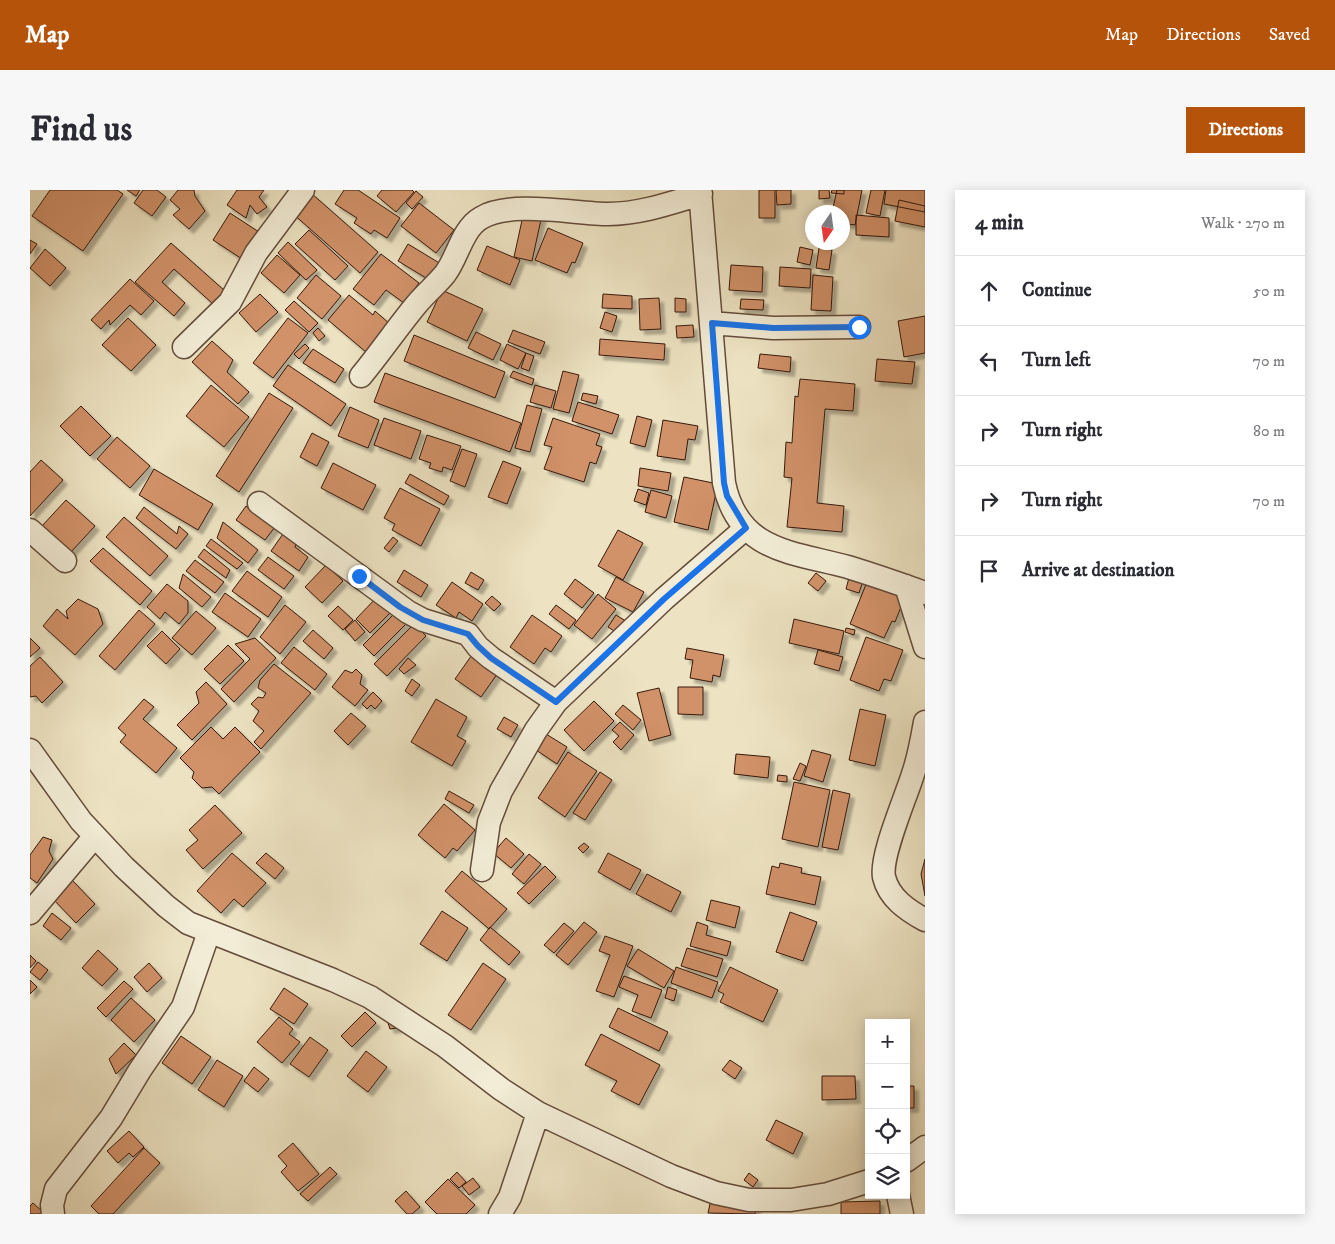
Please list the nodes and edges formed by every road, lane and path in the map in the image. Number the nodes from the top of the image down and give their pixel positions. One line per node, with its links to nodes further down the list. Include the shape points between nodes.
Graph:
1 (303, 190): 5 (street, via 256,253 230,302)
2 (700, 192): 3 (street); 6 (street, via 628,213 534,209 491,213 482,217 470,227 445,273)
3 (712, 323): 4 (street, via 773,328); 8 (street, via 724,483 727,496)
4 (859, 327)
5 (184, 347)
6 (361, 376)
7 (259, 503): 13 (street, via 408,612 468,634 491,658)
8 (746, 528): 11 (street, via 765,544 800,557 847,567); 13 (street, via 664,599)
9 (30, 530): 10 (street)
10 (65, 561)
11 (916, 589): 12 (street)
12 (925, 647)
13 (556, 702): 17 (street, via 501,791 489,822)
14 (925, 722): 19 (street, via 914,772 886,857 884,875 897,901)
15 (30, 750): 16 (street, via 80,821)
16 (95, 836): 18 (street); 20 (street, via 166,906)
17 (482, 870)
18 (30, 913)
19 (925, 920)
20 (209, 932): 21 (street, via 370,997); 26 (street, via 183,1006 111,1118 56,1189)
21 (538, 1113): 24 (street, via 671,1176 716,1193 749,1200 791,1200 828,1194); 27 (street, via 510,1197)
22 (925, 1146): 23 (street)
23 (910, 1158)
24 (865, 1182)
25 (899, 1199): 28 (street)
26 (53, 1214)
27 (500, 1214)
28 (902, 1214)

